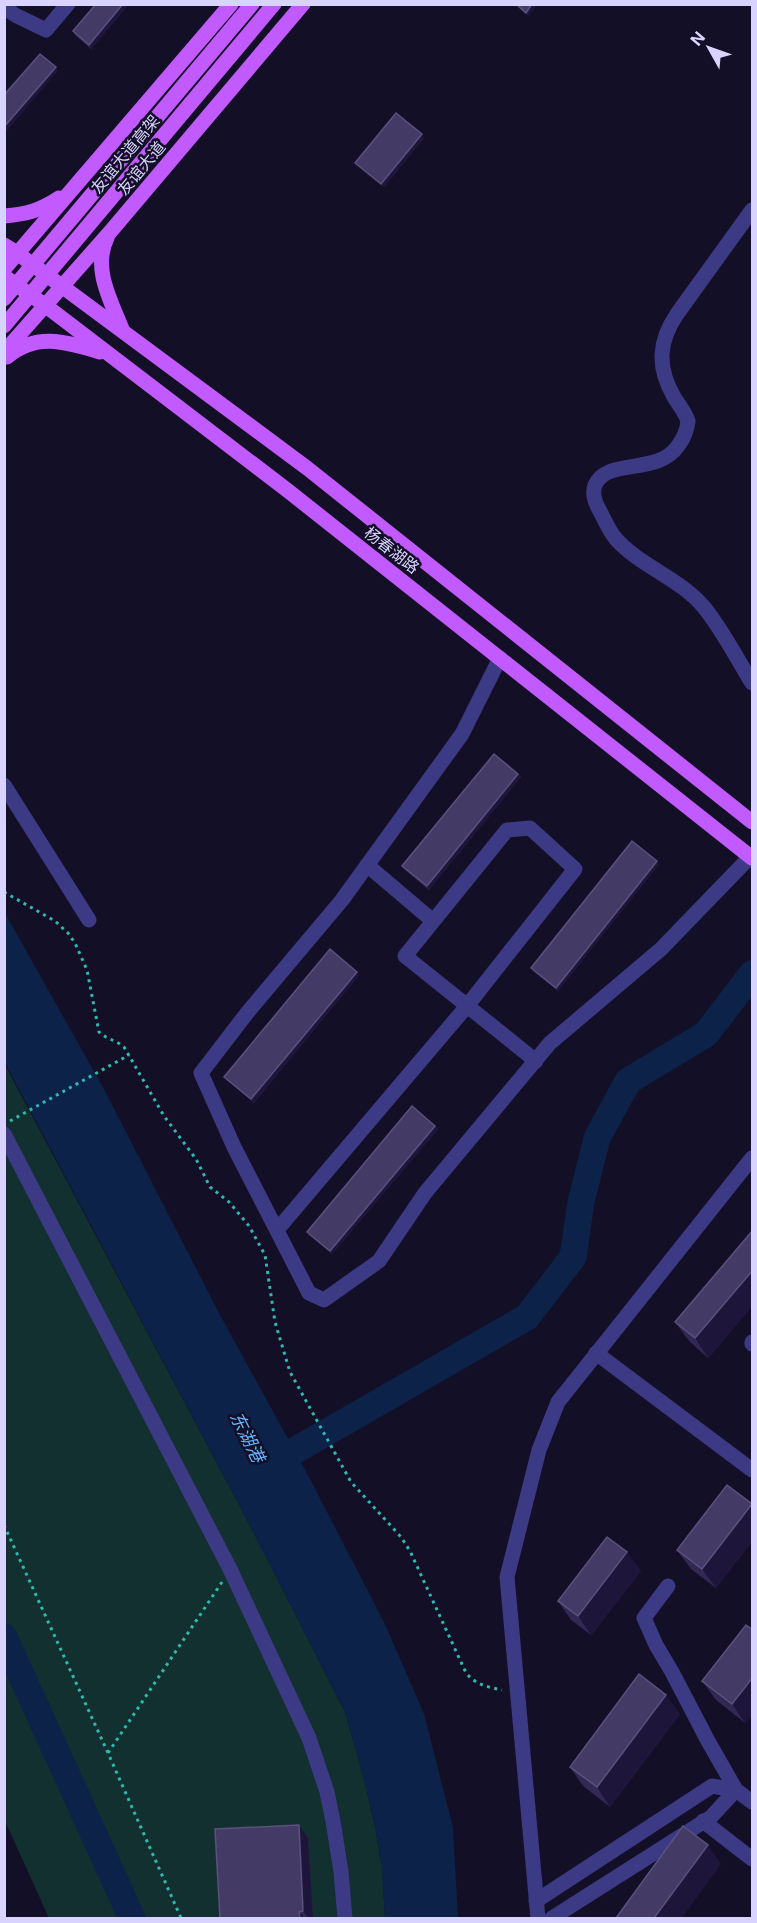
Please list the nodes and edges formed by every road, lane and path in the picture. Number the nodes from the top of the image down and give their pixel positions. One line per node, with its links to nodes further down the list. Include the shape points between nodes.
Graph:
1 (68, 4): 6 (street, via 46,30)
2 (231, 4): 7 (main road)
3 (252, 4): 15 (main road, 友谊大道高架, bridge)
4 (274, 4): 17 (main road, 友谊大道高架, bridge)
5 (303, 4): 10 (main road, 友谊大道)
6 (4, 7)
7 (76, 187): 9 (main road, via 42,209); 11 (main road)
8 (753, 210): 23 (street, via 668,327 663,341 665,378 688,421 684,439 665,459 611,470 595,485 593,494 617,540 695,598)
9 (4, 216)
10 (111, 231): 14 (main road, 友谊大道); 18 (main road, via 103,247 101,267)
11 (11, 249): 12 (main road); 14 (main road, 杨春湖路)
12 (4, 269)
13 (4, 276): 16 (main road, 杨春湖路)
14 (63, 285): 16 (main road, 友谊大道); 18 (main road, 杨春湖路)
15 (4, 299)
16 (46, 306): 19 (main road, 友谊大道); 20 (main road, 杨春湖路)
17 (4, 326)
18 (122, 329): 25 (main road, 杨春湖路, via 307,468)
19 (4, 352)
20 (111, 355): 21 (main road, via 57,341 37,341); 22 (main road, 杨春湖路)
21 (4, 359)
22 (500, 658): 26 (main road, 杨春湖路); 27 (street, via 462,734)
23 (753, 683)
24 (4, 785): 29 (street)
25 (753, 822)
26 (752, 857): 33 (street, via 661,949 550,1043)
27 (367, 865): 30 (street); 37 (street, via 201,1073)
28 (4, 892): 32 (path, via 45,914 68,933 87,970 97,1029 122,1044)
29 (89, 920)
30 (434, 921): 31 (street, via 405,956); 31 (street, via 507,830 530,828 575,869)
31 (467, 1006): 33 (street); 37 (street)
32 (129, 1055): 34 (path); 43 (path, via 210,1187 249,1226 265,1255 275,1322 290,1372 360,1493 410,1551 466,1672 482,1685)
33 (536, 1060): 37 (street, via 425,1193 379,1261 324,1300 309,1293)
34 (4, 1124)
35 (4, 1134): 41 (street)
36 (753, 1158): 38 (street)
37 (277, 1230)
38 (596, 1353): 39 (street); 43 (street, via 558,1402 538,1450 507,1577)
39 (753, 1470)
40 (4, 1525): 44 (path)
41 (230, 1569): 44 (path); 51 (street, via 317,1761 333,1821)
42 (668, 1586): 45 (street, via 644,1618)
43 (517, 1693): 49 (street)
44 (108, 1753): 50 (path)
45 (736, 1790): 46 (street); 47 (street); 49 (street, via 712,1786)
46 (753, 1802)
47 (703, 1821): 48 (street); 53 (street)
48 (753, 1859)
49 (536, 1901): 52 (street)
50 (181, 1918)
51 (345, 1918)
52 (538, 1918)
53 (552, 1918)

